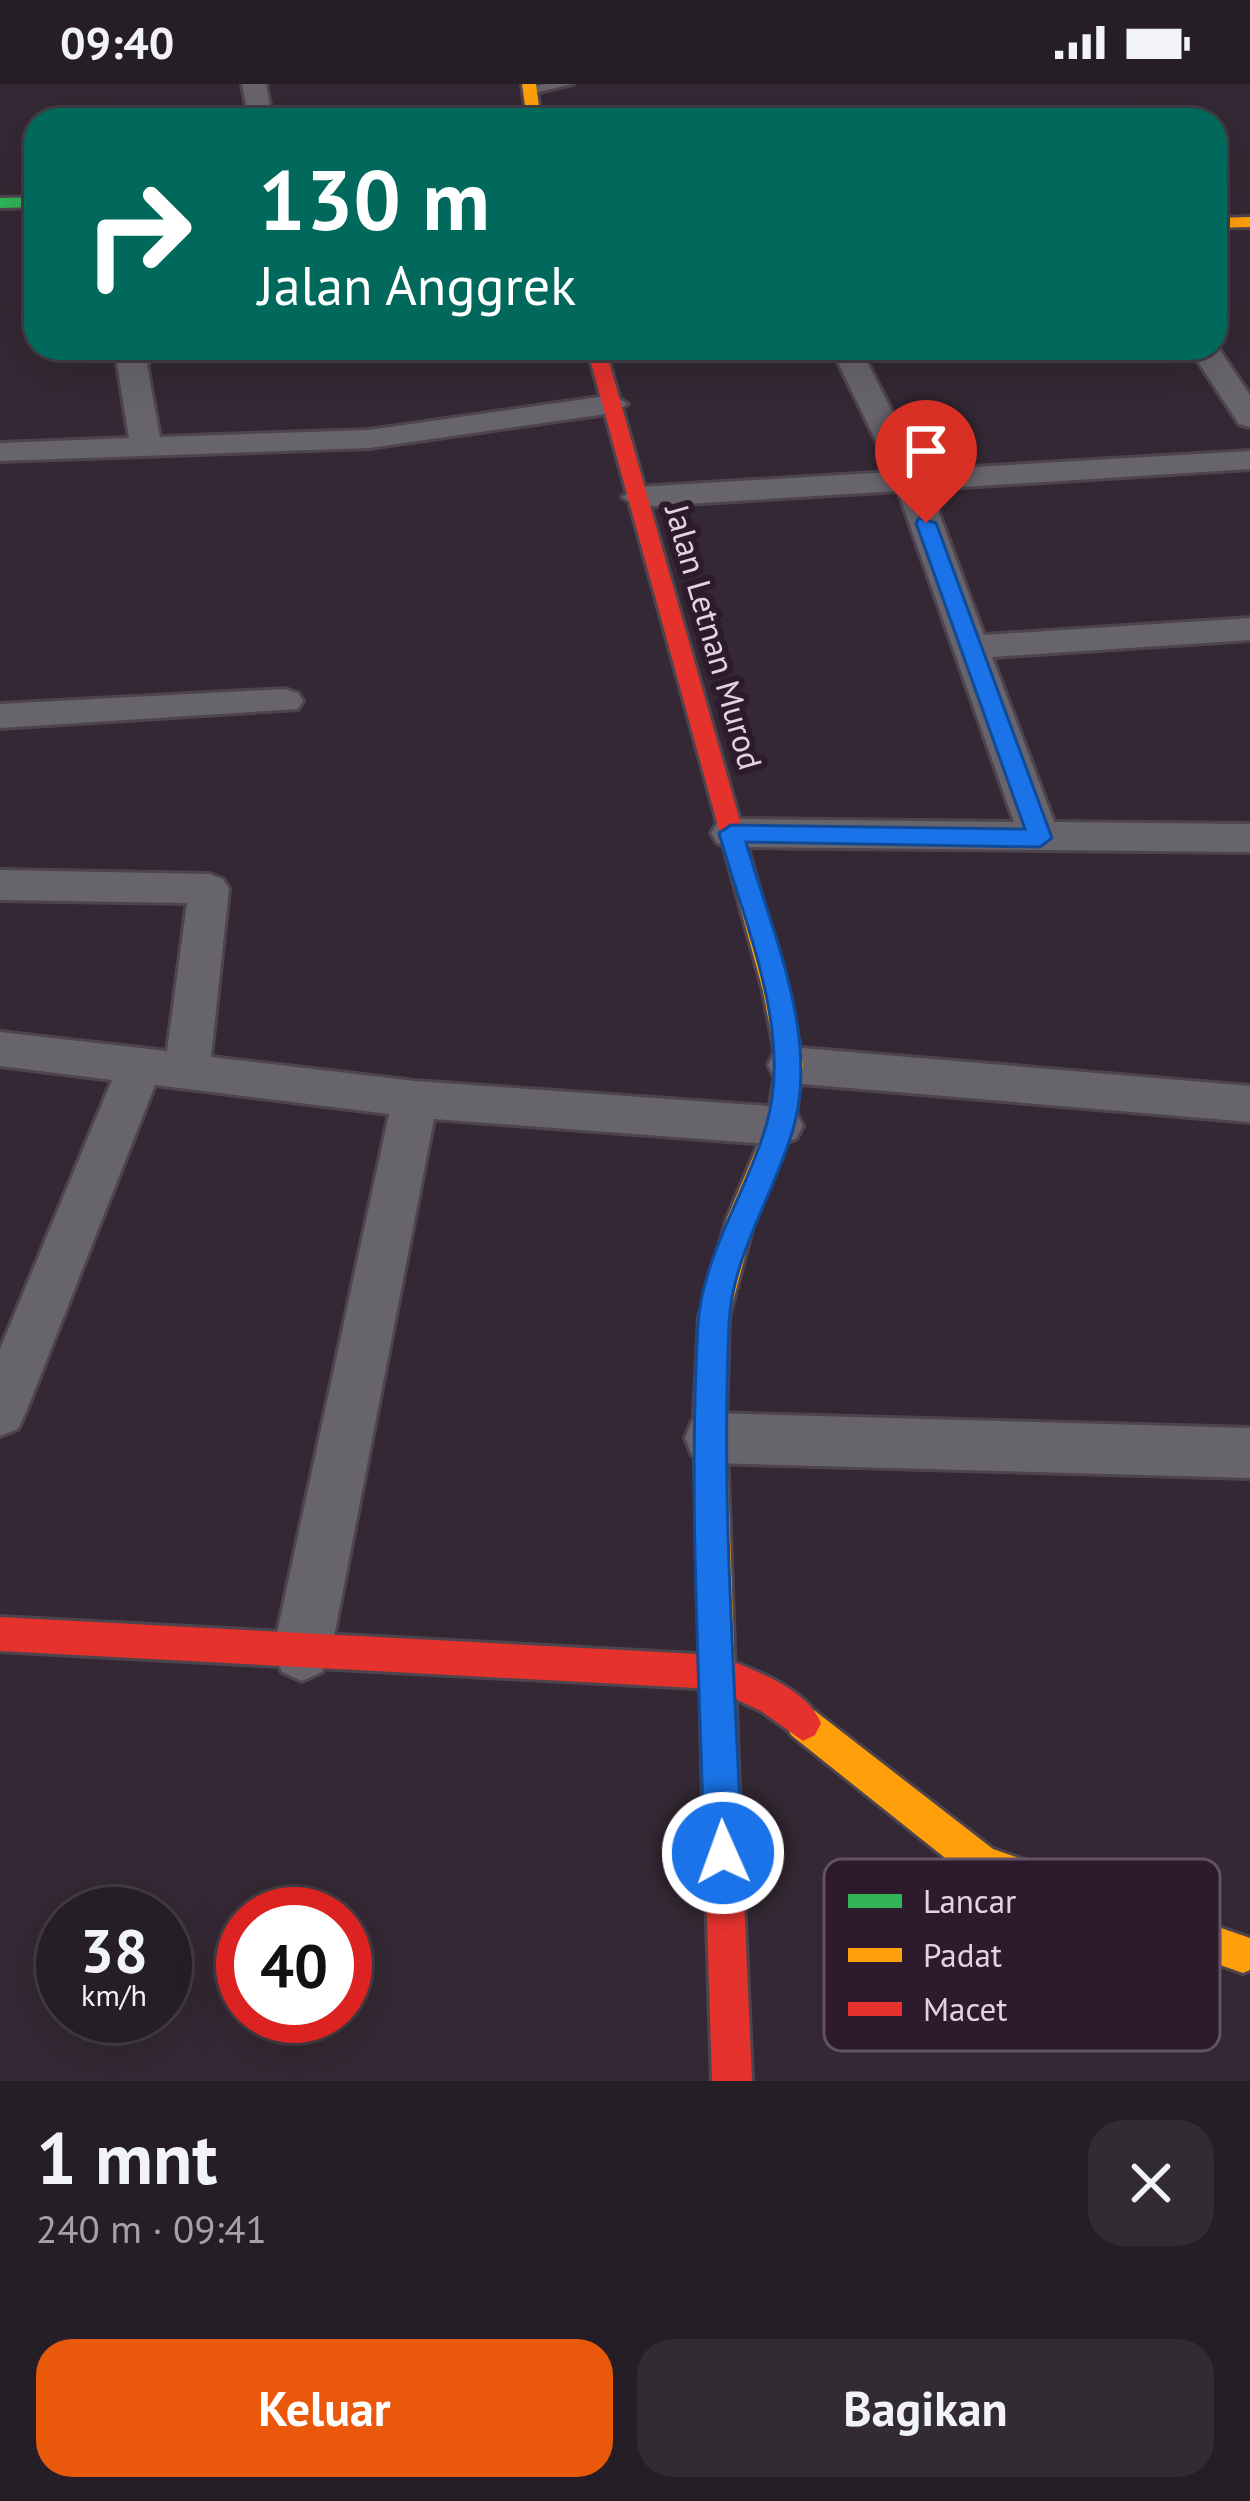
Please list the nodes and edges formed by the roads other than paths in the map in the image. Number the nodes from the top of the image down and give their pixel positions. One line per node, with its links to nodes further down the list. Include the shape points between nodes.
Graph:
1 (567, 84): 2 (lane)
2 (530, 87)
3 (135, 360): 9 (street)
4 (600, 360): 7 (street, Jalan Letnan Murod)
5 (853, 360): 12 (street)
6 (1212, 360): 8 (street)
7 (613, 404): 9 (street, via 369,439); 13 (street, Jalan Letnan Murod)
8 (1250, 418)
9 (145, 443): 10 (street)
10 (0, 452)
11 (1250, 460): 12 (street)
12 (911, 481): 13 (street); 15 (street)
13 (638, 497): 18 (street, Jalan Letnan Murod)
14 (1250, 629): 15 (street)
15 (972, 647): 19 (street)
16 (285, 701): 17 (street)
17 (0, 716)
18 (731, 833): 19 (street); 23 (street, Jalan Letnan Murod)
19 (1040, 838): 20 (street)
20 (1250, 838)
21 (0, 885): 24 (street, via 209,889)
22 (0, 1049): 24 (street)
23 (790, 1066): 26 (street); 27 (street, Jalan Letnan Murod)
24 (164, 1068): 25 (street); 28 (street)
25 (415, 1099): 27 (street); 32 (street)
26 (1250, 1104)
27 (780, 1126): 29 (street, Jalan Letnan Murod, via 741,1218 714,1317)
28 (0, 1412)
29 (711, 1438): 30 (street); 33 (street, Jalan Letnan Murod)
30 (1250, 1453)
31 (0, 1634): 32 (street)
32 (302, 1652): 33 (street)
33 (716, 1672): 34 (street, via 773,1699); 37 (street, Jalan Letnan Murod)
34 (976, 1859)
35 (1220, 1946): 36 (street)
36 (1243, 1954)
37 (732, 2081)

